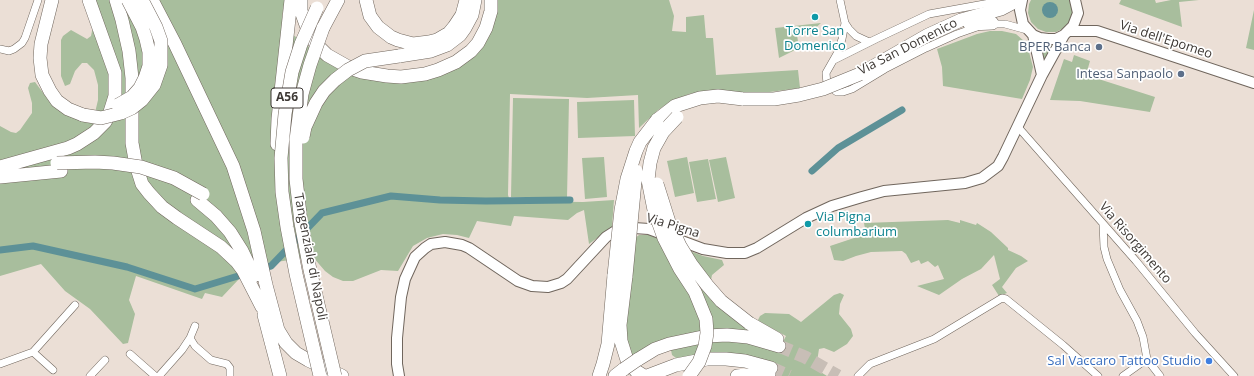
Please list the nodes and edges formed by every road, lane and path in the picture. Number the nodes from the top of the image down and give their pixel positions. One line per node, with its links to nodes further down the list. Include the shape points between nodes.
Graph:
1 (38, 0): 28 (street, via 22,43 14,49)
2 (52, 0): 33 (highway, via 41,44 42,75 47,86 68,109)
3 (60, 0): 33 (highway, via 48,47 50,70 54,82 64,96)
4 (89, 0): 36 (highway, via 116,80 114,102 107,118 94,133 77,144)
5 (116, 0): 44 (highway, bridge, via 129,51 132,78 132,143 142,184 162,207 221,247 237,262)
6 (128, 0): 33 (highway, bridge, via 142,26 148,45 145,78 136,93 122,103)
7 (142, 0): 33 (highway, bridge, via 161,41 161,65 154,85 142,100 121,113 101,118)
8 (152, 0): 42 (highway, via 233,166 254,231)
9 (301, 0): 14 (highway, via 301,11 309,33 328,55 362,72 401,77 438,70 467,54 478,43 486,28)
10 (338, 0): 39 (highway, Tangenziale di Napoli / A56, bridge, via 323,28 302,94 296,151)
11 (366, 0): 12 (highway, via 370,16 378,27 391,37 413,44 437,40 449,33 462,15)
12 (466, 0)
13 (475, 0): 39 (highway, bridge, via 472,15 465,28 448,45 431,52 372,60 359,64 334,80 319,98 307,122)
14 (492, 0)
15 (840, 0): 22 (street, Via San Domenico)
16 (1006, 0): 27 (street, Via San Domenico, via 929,14)
17 (1018, 0): 24 (highway, via 1001,10 961,20)
18 (1022, 0): 25 (main road, via 1021,17)
19 (1078, 2): 26 (main road, Via Pigna, via 1076,20)
20 (290, 4): 38 (highway, bridge, via 278,119 277,153)
21 (319, 4): 38 (highway, Tangenziale di Napoli / A56, bridge, via 299,51 289,85 282,146)
22 (845, 23): 27 (street, Via San Domenico, via 856,36); 29 (street, Via San Domenico)
23 (992, 23): 24 (highway); 25 (street, Via San Domenico, via 1005,24); 29 (street, Via San Domenico, via 944,40 844,92 837,92 827,84 826,73)
24 (946, 27): 32 (highway, bridge, via 860,74 823,90 774,99)
25 (1030, 32): 26 (main road, Via dell'Epomeo, via 1048,40); 30 (main road)
26 (1066, 33): 30 (main road, Via Pigna); 31 (main road, Via dell'Epomeo, via 1097,31)
27 (869, 42): 29 (street, Via San Domenico)
28 (0, 49)
29 (834, 60)
30 (1042, 75): 35 (main road, Via Pigna)
31 (1254, 83)
32 (744, 99): 34 (highway, via 705,103 688,109); 41 (highway, bridge, via 718,96 696,99 675,106 657,120 645,135 636,151 627,179 621,210)
33 (84, 111)
34 (677, 117): 53 (highway, bridge, via 662,139 657,157 656,180 665,211 680,246 700,276 721,300 781,344 748,337 707,336 655,349); 64 (highway, bridge, via 662,132 654,148 648,180 654,210 664,238 697,297 706,319 705,346 699,362)
35 (1018, 127): 40 (street, Via Risorgimento); 62 (main road, Via Pigna, via 998,166 982,178 965,183 884,191 832,206 745,253 716,252 649,229 624,228 606,236 566,279 555,285 540,287 512,278 462,245 446,242 431,244 415,257 405,279 397,338)
36 (0, 168): 42 (highway, bridge, via 58,163 113,163 141,167 174,178 203,194 233,221 251,249)
37 (0, 177): 44 (highway, via 61,171 103,171 132,174 175,187 206,207 230,232 249,263)
38 (282, 192): 54 (highway, Tangenziale di Napoli / A56, bridge, via 296,274)
39 (298, 205): 54 (highway, Tangenziale di Napoli / A56, bridge)
40 (1103, 224): 49 (street, via 1107,259 1137,321); 70 (street, Via Risorgimento)
41 (620, 275): 55 (highway, via 621,341 627,360 636,371); 63 (highway, via 608,344)
42 (266, 285): 54 (highway, via 275,323 282,337 296,353)
43 (75, 305): 47 (street)
44 (262, 307): 60 (highway)
45 (195, 326): 46 (street)
46 (190, 338): 58 (street); 59 (street, via 211,360 227,364)
47 (33, 352): 51 (street); 52 (street)
48 (130, 354): 57 (street)
49 (1147, 359): 68 (street); 69 (street)
50 (105, 360): 56 (street)
51 (0, 364)
52 (54, 370)
53 (619, 373)
54 (329, 374): 61 (highway)
55 (649, 375): 65 (highway, via 685,362 712,359 745,361 770,371)
56 (90, 376)
57 (155, 376)
58 (159, 376)
59 (230, 376)
60 (280, 376)
61 (342, 376)
62 (399, 376)
63 (599, 376)
64 (689, 376)
65 (737, 376)
66 (858, 376): 67 (street, via 870,364 934,339 1002,298 1052,335)
67 (1098, 376)
68 (1123, 376)
69 (1160, 376)
70 (1234, 376)

